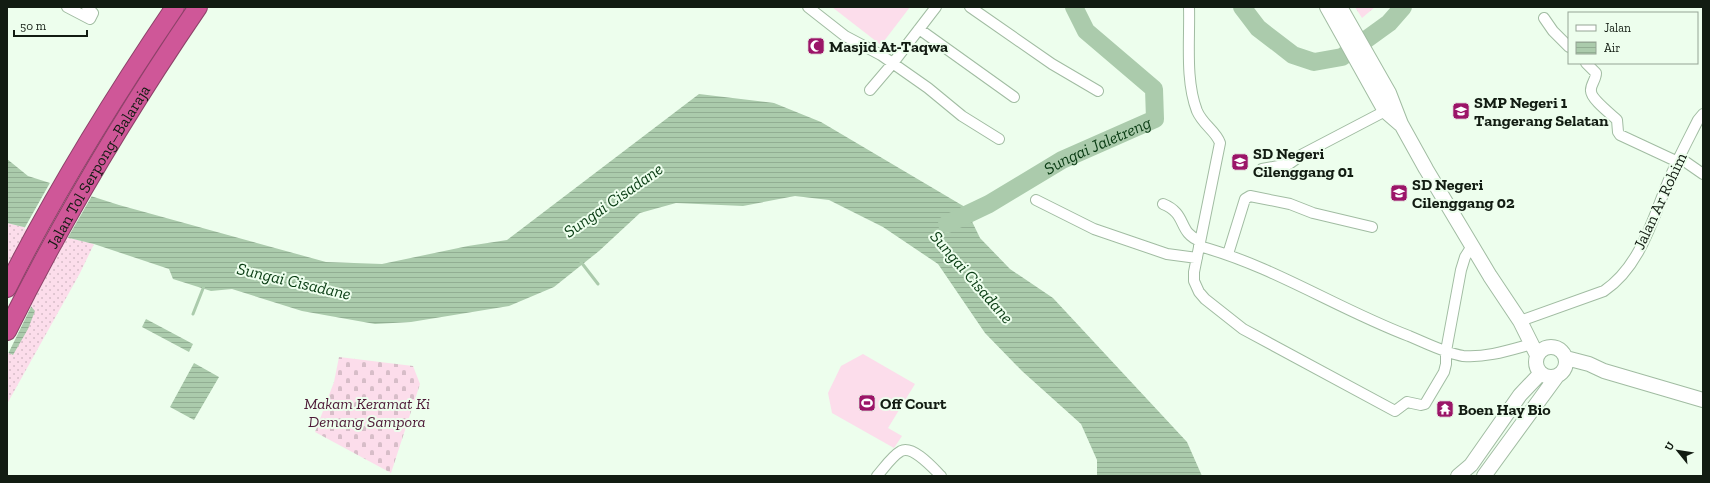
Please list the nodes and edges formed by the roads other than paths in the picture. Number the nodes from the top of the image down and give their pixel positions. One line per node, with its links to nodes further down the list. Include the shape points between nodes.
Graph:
1 (67, 7): 2 (street, via 90,19 93,13)
2 (87, 7)
3 (161, 7): 17 (highway)
4 (175, 7): 17 (highway, Jalan Tol Serpong–Balaraja)
5 (198, 7): 18 (highway, Jalan Tol Serpong–Balaraja)
6 (205, 7): 18 (highway)
7 (808, 7): 15 (street, via 845,36)
8 (936, 7): 13 (street)
9 (970, 7): 20 (street, via 1052,64)
10 (1189, 7): 31 (street, via 1192,93 1204,124 1218,137 1220,143)
11 (1335, 10): 22 (main road)
12 (1544, 18): 14 (street)
13 (919, 29): 15 (street); 21 (street)
14 (1568, 46)
15 (893, 63): 19 (street); 24 (street, via 962,116)
16 (1587, 64): 25 (street, via 1596,73 1590,90 1591,96 1617,120 1620,135)
17 (133, 70): 35 (highway, Jalan Tol Serpong–Balaraja, via 77,162)
18 (151, 76): 37 (highway, Jalan Tol Serpong–Balaraja, via 36,272)
19 (870, 90)
20 (1098, 91)
21 (1014, 97)
22 (1390, 109): 26 (street, via 1303,154 1289,164); 32 (main road)
23 (1703, 114): 25 (street, Jalan Ar Rohim)
24 (999, 139)
25 (1679, 160): 27 (street); 36 (street, Jalan Ar Rohim, via 1666,185 1643,245 1616,282 1604,291)
26 (1262, 169)
27 (1703, 174)
28 (1036, 200): 34 (street, via 1094,229 1167,254)
29 (1163, 204): 31 (street, via 1174,209 1185,230)
30 (1372, 227): 33 (street, via 1314,213 1290,204 1250,196 1245,199)
31 (1200, 244): 33 (street); 34 (street)
32 (1472, 246): 36 (main road); 39 (street, via 1461,270)
33 (1228, 254): 39 (street, via 1375,322)
34 (1197, 258): 39 (street, via 1194,281 1199,292 1220,312 1243,329 1394,411 1407,402 1424,404 1444,372)
35 (7, 288)
36 (1521, 320): 38 (main road)
37 (7, 331)
38 (1532, 345): 39 (street, via 1488,355 1463,356); 40 (main road, via 1540,351 1549,347 1561,350); 41 (main road)
39 (1446, 351)
40 (1563, 368): 41 (main road, via 1548,377); 42 (main road, via 1589,364 1604,371); 46 (main road)
41 (1540, 374): 45 (main road, via 1520,395 1471,465)
42 (1703, 400)
43 (877, 476): 44 (street, via 899,452 905,450 913,451)
44 (941, 476)
45 (1458, 476)
46 (1484, 476)

